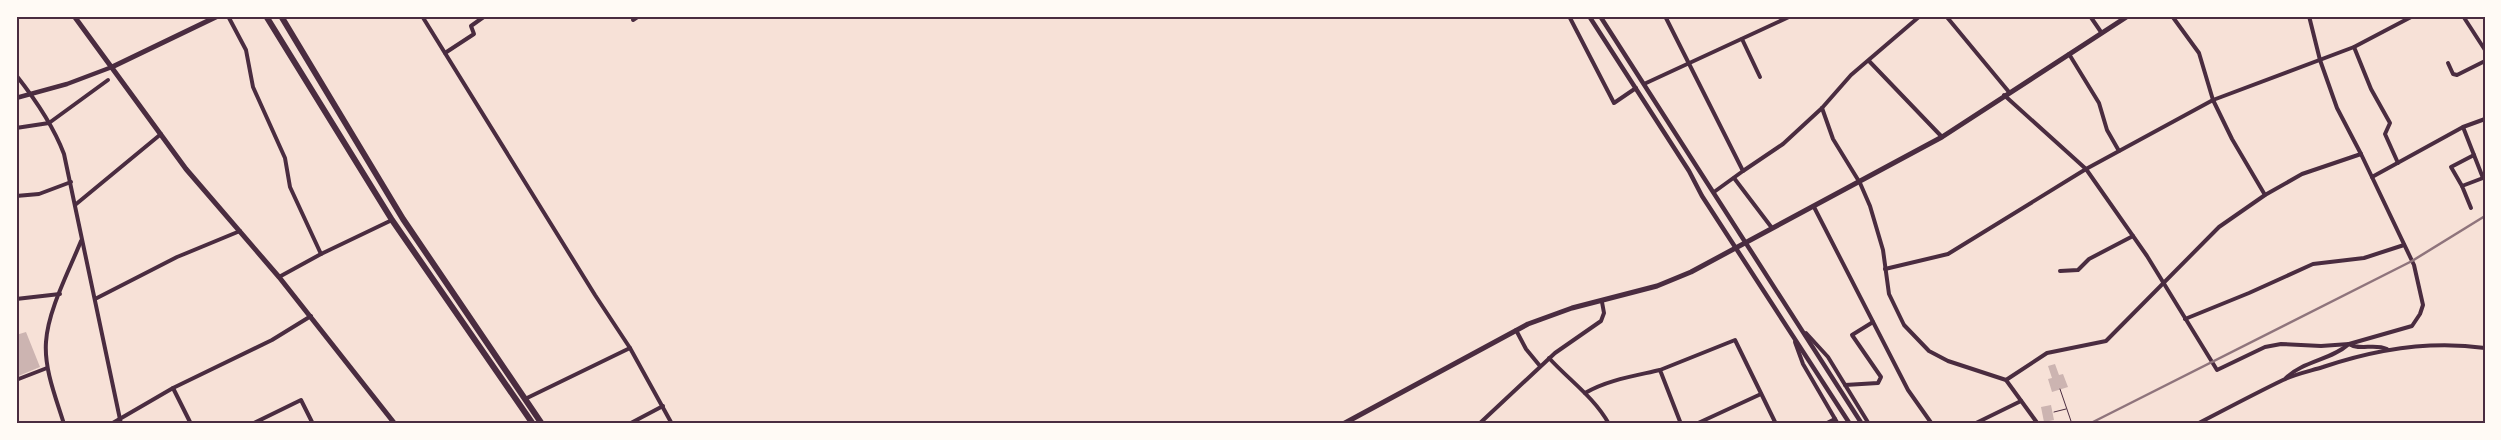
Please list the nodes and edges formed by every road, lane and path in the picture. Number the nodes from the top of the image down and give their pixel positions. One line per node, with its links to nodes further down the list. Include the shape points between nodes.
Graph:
1 (74, 16): 34 (main road)
2 (218, 16): 34 (main road)
3 (228, 16): 76 (street, via 246,50 253,86 285,158 290,187)
4 (266, 16): 68 (highway)
5 (281, 16): 107 (highway, via 403,219)
6 (422, 16): 27 (street)
7 (486, 16): 27 (street, via 471,26 474,34)
8 (638, 16): 22 (street)
9 (1569, 16): 39 (street, via 1614,103)
10 (1589, 16): 39 (street)
11 (1600, 16): 38 (street)
12 (1666, 16): 33 (street)
13 (1791, 16): 24 (street)
14 (1920, 16): 30 (street)
15 (1946, 16): 40 (street)
16 (2090, 16): 23 (street)
17 (2128, 16): 23 (main road)
18 (2172, 16): 43 (street, via 2199,53)
19 (2309, 16): 29 (street)
20 (2413, 16): 25 (street)
21 (2463, 16): 26 (street)
22 (633, 20)
23 (2101, 32): 28 (main road)
24 (1742, 39): 33 (street); 36 (street)
25 (2354, 47): 29 (street); 54 (street, via 2371,89 2390,123 2385,134)
26 (2485, 50)
27 (445, 53): 92 (street)
28 (2068, 54): 40 (main road); 51 (street, via 2099,103 2107,130)
29 (2320, 60): 43 (street); 52 (street, via 2337,108)
30 (1869, 61): 44 (street, via 1851,75); 50 (street)
31 (2485, 61): 32 (street, via 2457,75 2453,74)
32 (2448, 63)
33 (1690, 64): 38 (street); 56 (street)
34 (112, 67): 41 (street); 49 (main road)
35 (16, 75): 41 (street)
36 (1760, 77)
37 (108, 80): 46 (street)
38 (1644, 84): 62 (street)
39 (1636, 88): 75 (street)
40 (2007, 93): 50 (main road); 55 (street)
41 (32, 95): 42 (street); 46 (street)
42 (16, 98)
43 (2213, 100): 51 (street); 63 (street)
44 (1822, 108): 56 (street, via 1783,144); 60 (street, via 1833,139)
45 (2485, 119): 47 (street)
46 (49, 123): 48 (street); 59 (street, via 64,154)
47 (2463, 127): 53 (street); 54 (street)
48 (16, 128)
49 (161, 134): 65 (street); 70 (main road, via 186,169)
50 (1942, 137): 60 (main road)
51 (2119, 151): 55 (street)
52 (2361, 154): 57 (street); 63 (street, via 2302,174)
53 (2474, 155): 61 (street, via 2483,178); 61 (street, via 2451,167)
54 (2398, 163): 57 (street)
55 (2086, 169): 71 (street); 77 (street, via 1948,254)
56 (1743, 171): 58 (street)
57 (2372, 177): 74 (street)
58 (1734, 178): 62 (street); 69 (street)
59 (71, 182): 64 (street, via 39,194); 65 (street)
60 (1860, 183): 66 (main road); 77 (street, via 1876,223)
61 (2462, 186): 67 (street)
62 (1714, 192): 73 (street)
63 (2265, 194): 80 (street, via 2219,228)
64 (16, 196)
65 (75, 205): 72 (street)
66 (1814, 207): 69 (main road); 87 (street)
67 (2471, 208)
68 (392, 220): 76 (street); 120 (highway)
69 (1772, 228): 73 (main road)
70 (240, 231): 79 (main road); 83 (street, via 177,257)
71 (2133, 236): 78 (street, via 2089,259 2078,270); 80 (street)
72 (81, 241): 81 (street); 83 (street)
73 (1746, 242): 75 (main road); 89 (street)
74 (2404, 245): 86 (street, via 2364,258 2313,264); 91 (street, via 2419,281 2423,304 2420,314 2412,326)
75 (1735, 248): 84 (main road, via 1664,284); 90 (street)
76 (321, 254): 79 (street)
77 (1886, 269): 101 (street, via 1889,294 1904,325 1917,340 1929,351 1948,360)
78 (2060, 271)
79 (279, 277): 85 (main road)
80 (2163, 283): 86 (street); 101 (street, via 2106,341 2048,353)
81 (60, 294): 82 (street); 97 (street, via 47,330)
82 (16, 299)
83 (95, 299): 113 (street)
84 (1602, 302): 88 (main road, via 1546,316); 95 (street, via 1604,312 1601,321 1574,337)
85 (311, 316): 103 (street, via 272,340); 119 (main road)
86 (2185, 319): 91 (street, via 2217,370 2265,347)
87 (1873, 322): 102 (street, via 1852,335 1881,377 1878,383); 135 (street, via 1908,390)
88 (1516, 330): 96 (street); 124 (main road)
89 (1804, 331): 102 (street, via 1828,357); 133 (street)
90 (1793, 336): 112 (street, via 1803,364); 132 (street)
91 (2349, 344): 94 (street); 99 (street, via 2339,353 2306,366)
92 (630, 348): 107 (street); 109 (street)
93 (2485, 348): 94 (street, via 2448,344)
94 (2387, 349): 99 (street)
95 (1549, 358): 96 (street); 105 (street)
96 (1540, 366): 125 (street)
97 (47, 368): 100 (street); 114 (street)
98 (1660, 370): 105 (street, via 1604,384); 106 (street, via 1735,340); 127 (street)
99 (2285, 379): 139 (street)
100 (16, 380)
101 (2006, 380): 108 (street)
102 (1845, 385): 134 (street)
103 (174, 388): 113 (street); 116 (street)
104 (2060, 389): 110 (path)
105 (1585, 393): 126 (street)
106 (1761, 394): 128 (street); 129 (street)
107 (525, 399): 121 (highway)
108 (2021, 401): 136 (street); 137 (street)
109 (663, 406): 122 (street); 123 (street)
110 (2067, 409): 111 (path); 138 (path)
111 (2054, 412)
112 (1835, 419): 130 (street); 131 (street)
113 (120, 422): 115 (street)
114 (64, 424)
115 (111, 424)
116 (191, 424)
117 (252, 424): 118 (street, via 301,400)
118 (313, 424)
119 (395, 424)
120 (533, 424)
121 (542, 424)
122 (628, 424)
123 (672, 424)
124 (1343, 424)
125 (1479, 424)
126 (1609, 424)
127 (1682, 424)
128 (1696, 424)
129 (1776, 424)
130 (1825, 424)
131 (1838, 424)
132 (1850, 424)
133 (1862, 424)
134 (1869, 424)
135 (1932, 424)
136 (1974, 424)
137 (2038, 424)
138 (2072, 424)
139 (2197, 424)

